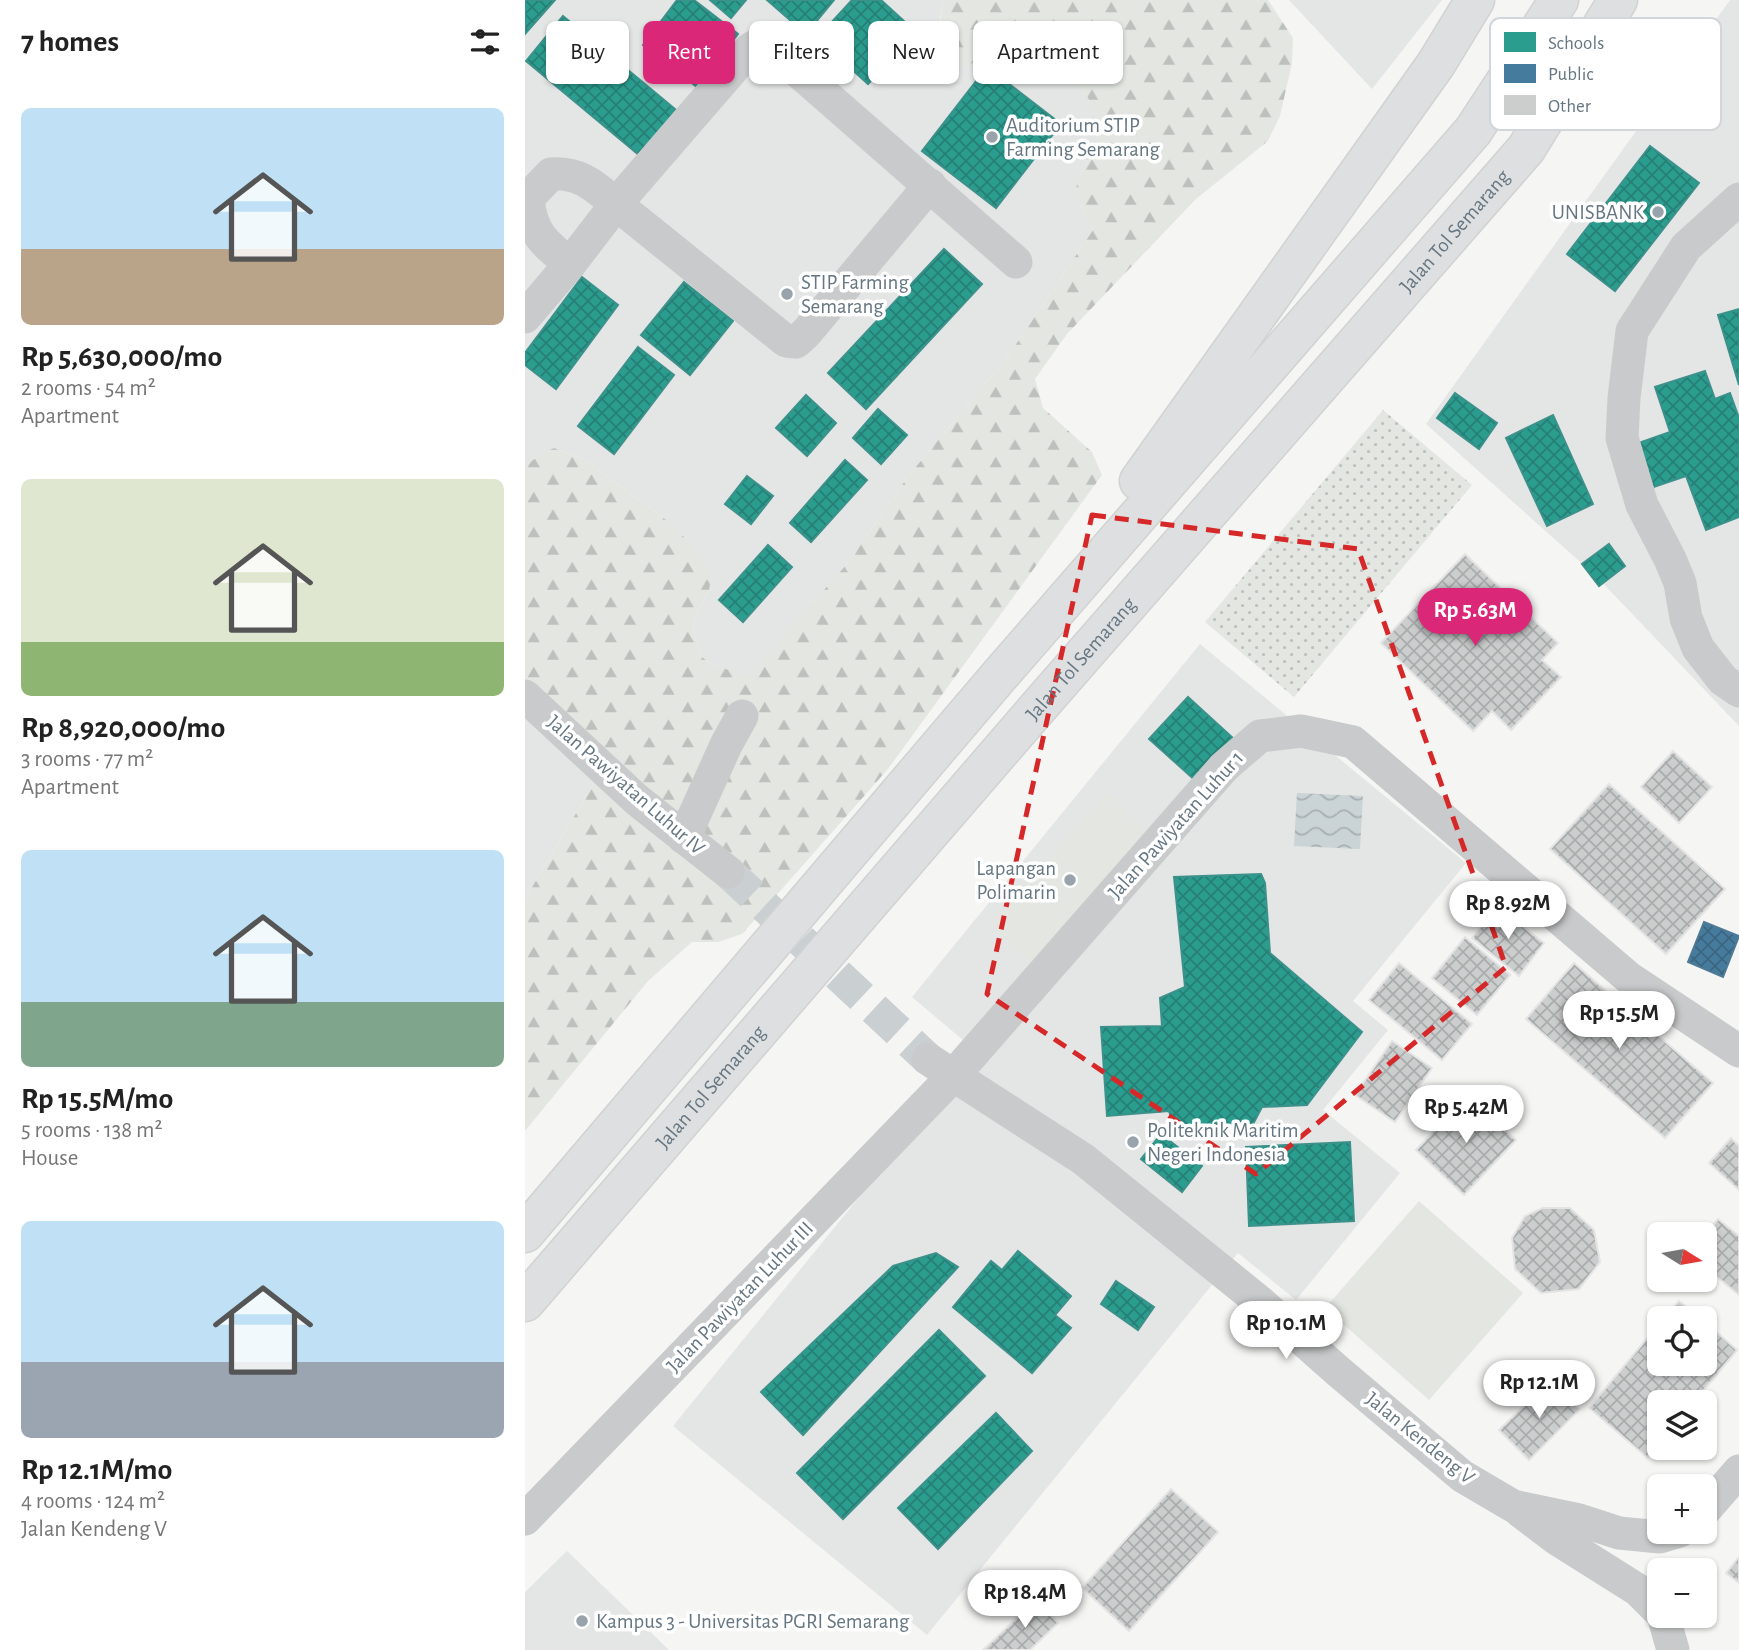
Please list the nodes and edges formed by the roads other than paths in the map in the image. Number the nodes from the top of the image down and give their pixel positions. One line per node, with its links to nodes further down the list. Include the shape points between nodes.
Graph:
1 (1475, 0): 15 (highway, via 1436,64 1283,282)
2 (1559, 0): 4 (highway)
3 (1618, 0): 5 (highway, Jalan Tol Semarang)
4 (1547, 18)
5 (1607, 18)
6 (1490, 105): 15 (highway, via 1473,131)
7 (1538, 130): 24 (highway, Jalan Tol Semarang, via 1526,149)
8 (930, 185): 11 (street, via 796,342 786,341); 11 (street, via 769,46 759,44); 12 (street)
9 (526, 197): 11 (street, via 551,174 562,173 589,183); 13 (street, via 535,230)
10 (1739, 199): 16 (street, via 1686,247 1632,331 1622,438 1642,505 1680,583 1686,618 1698,648 1723,680)
11 (617, 204): 13 (street)
12 (1016, 262)
13 (570, 264): 14 (street)
14 (525, 317)
15 (999, 676): 23 (highway)
16 (1739, 691)
17 (525, 696): 19 (street, Jalan Pawiyatan Luhur IV)
18 (743, 716): 19 (street)
19 (684, 838): 20 (street, Jalan Pawiyatan Luhur IV)
20 (728, 873)
21 (1739, 1051): 22 (street, Jalan Pawiyatan Luhur 1, via 1629,978 1353,742 1301,731 1261,736 1224,767)
22 (941, 1067): 27 (street, Jalan Kendeng V, via 1083,1158 1462,1476); 28 (street, Jalan Pawiyatan Luhur III)
23 (525, 1233)
24 (525, 1302)
25 (1739, 1471): 26 (street)
26 (1717, 1496)
27 (1513, 1506): 29 (street, Jalan Kendeng V); 30 (street)
28 (525, 1519)
29 (1647, 1536)
30 (1647, 1599)
31 (1667, 1628): 32 (street)
32 (1674, 1650)

